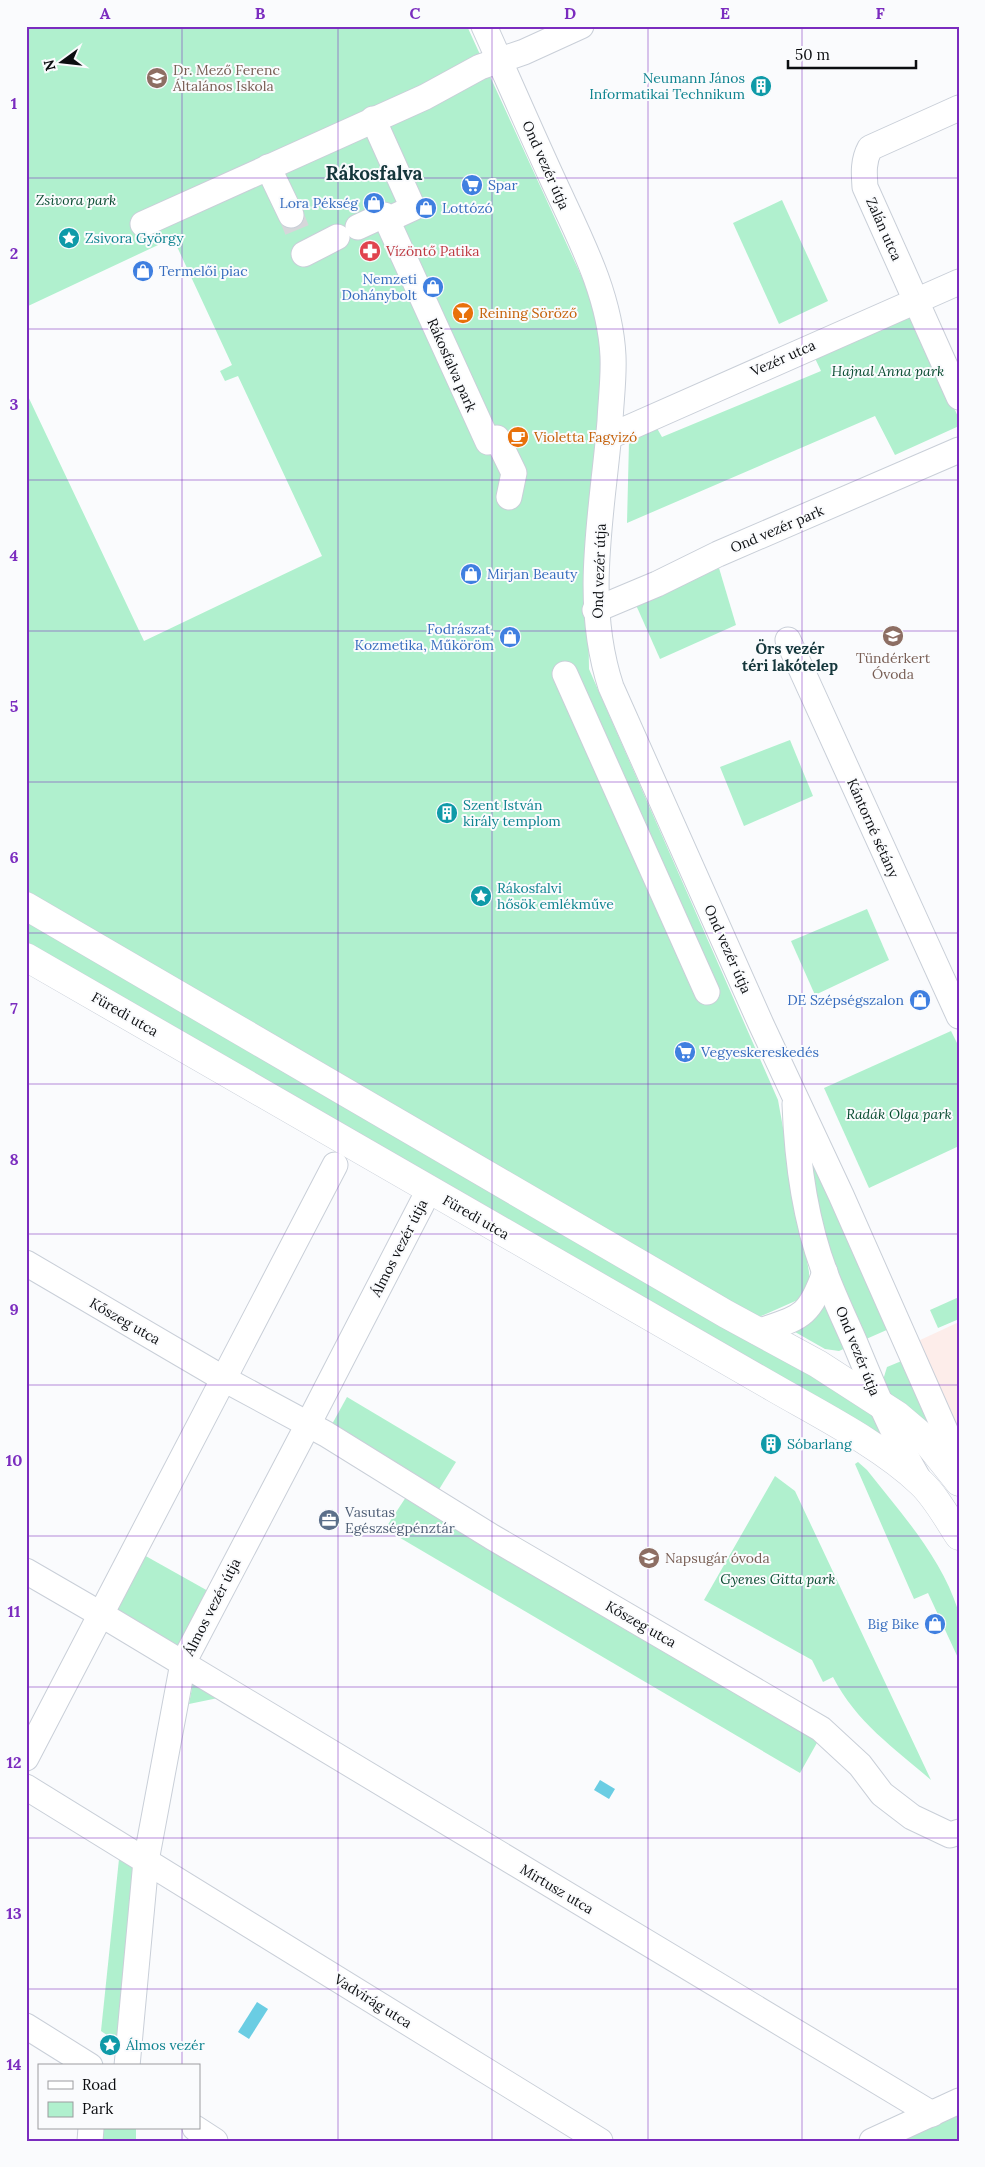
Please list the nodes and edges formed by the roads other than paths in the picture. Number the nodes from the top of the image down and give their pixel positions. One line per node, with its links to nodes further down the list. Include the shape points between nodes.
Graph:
1 (484, 26): 3 (street, Ond vezér útja)
2 (581, 26): 3 (street)
3 (499, 60): 5 (street); 14 (street, Ond vezér útja, via 589,261 604,302 613,357)
4 (959, 108): 12 (street, Zalán utca, via 870,148 866,157 866,187)
5 (373, 120): 6 (street); 8 (street, via 413,208)
6 (268, 167): 7 (street); 9 (street)
7 (291, 215)
8 (387, 220): 10 (street, via 384,215); 16 (street, Rákosfalva park, via 488,442 497,438 514,473)
9 (143, 224)
10 (304, 254)
11 (959, 282): 12 (street, Vezér utca)
12 (917, 301): 13 (street, Zalán utca); 14 (street, Vezér utca)
13 (959, 397)
14 (608, 437): 17 (street, Ond vezér útja)
15 (959, 450): 17 (street, Ond vezér park)
16 (509, 497)
17 (595, 610): 24 (street, Ond vezér útja, via 602,661 611,687)
18 (788, 640): 23 (street, Kántorné sétány)
19 (565, 674): 22 (street)
20 (26, 906): 31 (main road)
21 (26, 957): 26 (main road, Füredi utca)
22 (707, 992)
23 (959, 1016)
24 (795, 1094): 27 (street, Ond vezér útja); 28 (street, Ond vezér útja, via 796,1142)
25 (336, 1165): 34 (street)
26 (429, 1190): 33 (main road, Füredi utca); 36 (street, Álmos vezér útja)
27 (841, 1195): 28 (street, via 820,1201); 37 (street, Ond vezér útja, via 946,1430)
28 (808, 1212): 30 (street, Ond vezér útja)
29 (26, 1263): 34 (street, Kőszeg utca)
30 (825, 1272): 32 (street, via 806,1312); 35 (street, Ond vezér útja)
31 (726, 1314): 32 (main road); 33 (main road, via 719,1332)
32 (757, 1332): 35 (main road, via 818,1364)
33 (694, 1342): 39 (main road, Füredi utca, via 889,1457)
34 (224, 1379): 36 (street, Kőszeg utca); 42 (street)
35 (880, 1403): 38 (main road, via 915,1429); 39 (street, Ond vezér útja)
36 (308, 1425): 43 (street, Álmos vezér útja); 46 (street, Kőszeg utca, via 820,1729 860,1765 882,1794 912,1817 950,1835)
37 (959, 1477)
38 (959, 1482)
39 (922, 1483): 40 (main road, Füredi utca)
40 (959, 1536)
41 (26, 1570): 42 (street)
42 (101, 1614): 43 (street, Mirtusz utca); 44 (street)
43 (183, 1663): 47 (street, Álmos vezér útja); 52 (street, Mirtusz utca)
44 (26, 1758)
45 (26, 1787): 47 (street, Vadvirág utca)
46 (959, 1832)
47 (146, 1861): 50 (street, Álmos vezér útja); 55 (street, Vadvirág utca)
48 (26, 2026): 49 (street)
49 (87, 2064)
50 (127, 2064)
51 (959, 2101): 52 (street)
52 (932, 2114): 56 (street)
53 (198, 2130): 54 (street)
54 (215, 2141)
55 (600, 2141)
56 (872, 2141)

